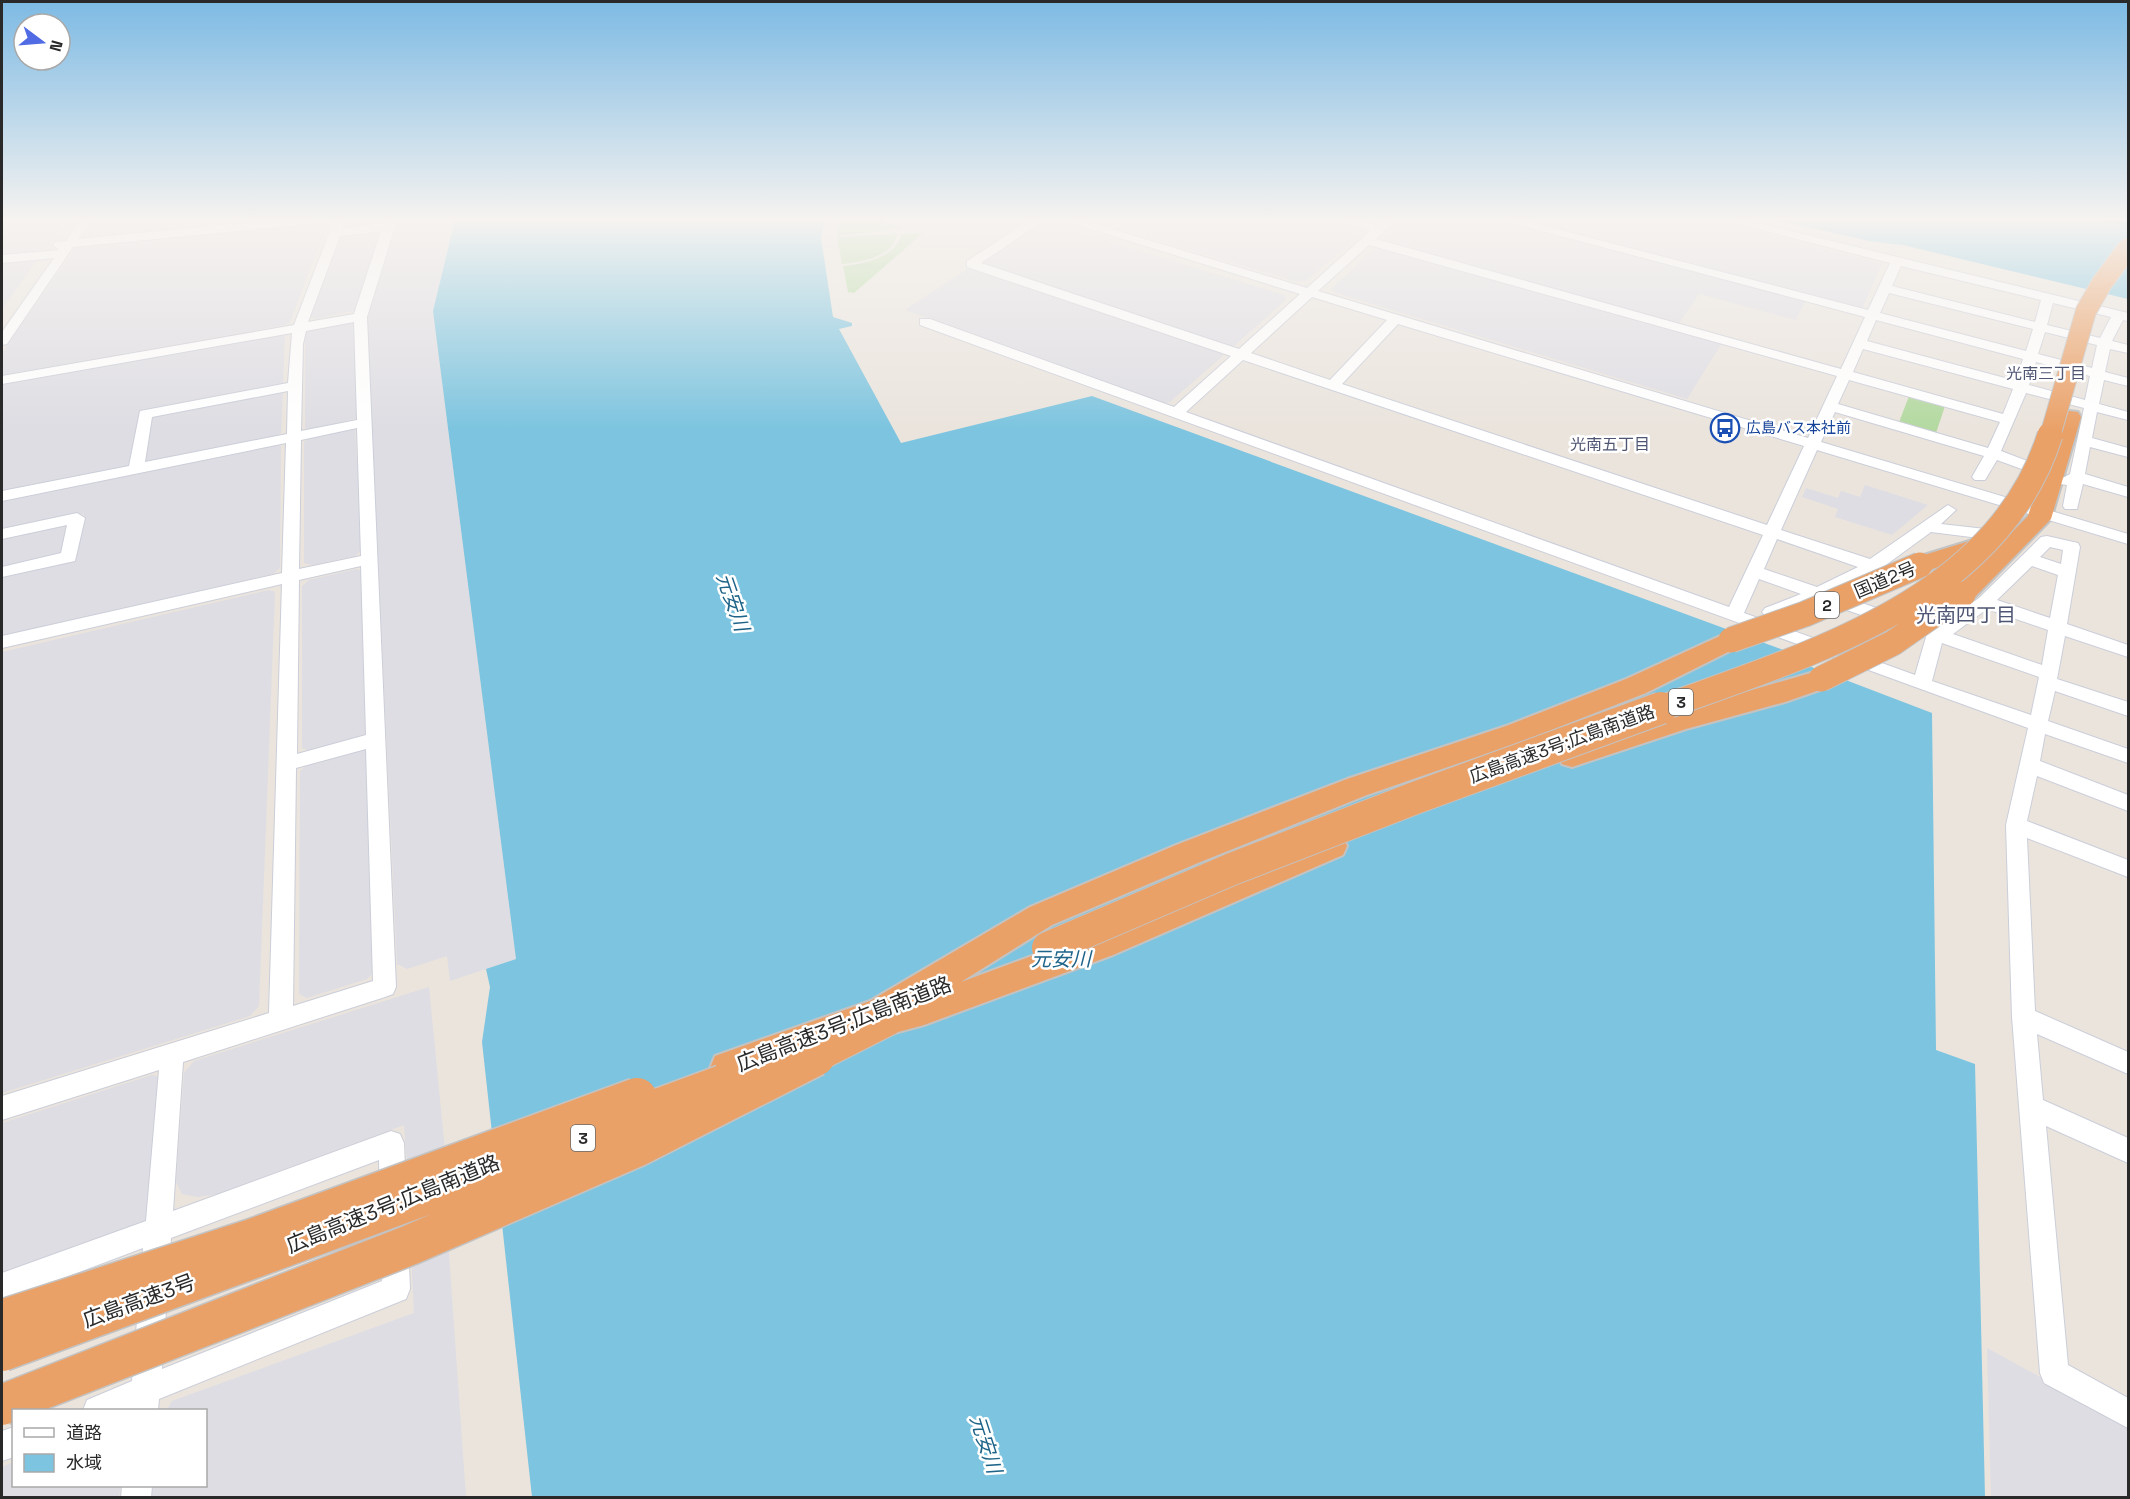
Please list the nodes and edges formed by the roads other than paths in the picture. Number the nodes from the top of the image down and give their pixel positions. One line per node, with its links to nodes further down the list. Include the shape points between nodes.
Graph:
1 (30, 290): 19 (street)
2 (314, 290): 22 (street)
3 (369, 290): 18 (street)
4 (1049, 290): 28 (street)
5 (1300, 290): 14 (street)
6 (1313, 290): 14 (street)
7 (1543, 290): 30 (street)
8 (1775, 290): 16 (street)
9 (1882, 290): 16 (street)
10 (1891, 290): 23 (street)
11 (2016, 290): 15 (street)
12 (2099, 290): 87 (highway, 広島高速3号;広島南道路 / 3, bridge, via 2082,320 2049,440 2034,478 2012,515 1976,553 1902,608 1791,662 1415,798 1232,869)
13 (2120, 290): 51 (highway, via 2091,335)
14 (1310, 293): 21 (street); 28 (street); 45 (street)
15 (2049, 298): 17 (street); 23 (street)
16 (1871, 315): 25 (street); 29 (street)
17 (2124, 316): 26 (street)
18 (360, 317): 22 (street); 42 (street)
19 (6, 322): 24 (street)
20 (925, 322): 39 (street)
21 (1392, 323): 35 (street); 45 (street)
22 (300, 327): 32 (street); 34 (street)
23 (2040, 327): 26 (street); 29 (street)
24 (2, 341)
25 (1857, 343): 30 (street); 36 (street)
26 (2104, 343): 27 (street); 31 (street)
27 (2128, 349)
28 (1241, 354): 35 (street); 39 (street)
29 (2030, 356): 31 (street); 36 (street)
30 (1843, 374): 37 (street); 41 (street)
31 (2098, 374): 33 (street); 38 (street)
32 (2, 380)
33 (2128, 382)
34 (294, 386): 43 (street); 48 (street, via 145,414)
35 (1332, 386): 57 (street)
36 (2022, 387): 38 (street); 41 (street)
37 (1828, 406): 45 (street); 47 (street)
38 (2091, 406): 40 (street); 44 (street)
39 (1176, 413): 72 (street)
40 (2128, 416)
41 (2009, 420): 47 (street)
42 (362, 423): 43 (street); 62 (street)
43 (293, 437): 48 (street); 67 (street)
44 (2085, 441): 46 (street); 50 (street)
45 (1810, 446): 57 (street); 59 (street)
46 (2128, 453)
47 (1994, 454): 49 (street); 51 (street, via 2027,464)
48 (136, 468): 53 (street)
49 (1980, 477)
50 (2077, 477): 51 (street); 52 (street); 54 (street)
51 (2052, 481): 59 (highway)
52 (2128, 492)
53 (2, 496)
54 (2071, 506)
55 (1948, 510): 56 (street)
56 (1929, 527): 59 (street); 63 (street)
57 (1772, 533): 63 (street); 64 (street)
58 (2, 534): 65 (street, via 77,518 69,557)
59 (2029, 536): 60 (street); 61 (street); 66 (street); 66 (street, via 2072,547); 69 (highway); 72 (highway, 国道2号 / 2, bridge, via 1920,566 1805,614)
60 (2128, 539)
61 (2128, 547)
62 (369, 559): 67 (street); 80 (street)
63 (1873, 566): 68 (street)
64 (1754, 571): 68 (street); 72 (street)
65 (2, 572)
66 (2067, 572): 71 (street)
67 (289, 577): 74 (street); 82 (street)
68 (1819, 595): 70 (street); 73 (street)
69 (1974, 598): 71 (street); 73 (street); 87 (highway, bridge, via 1821,679 1529,770 1327,848 1101,945 924,1010)
70 (1771, 612)
71 (2058, 627): 75 (street); 76 (street)
72 (1733, 628): 77 (street); 87 (highway, 国道2号, via 1636,686 1516,733 1357,787 1041,916)
73 (1939, 635): 76 (street); 77 (street, via 1933,641)
74 (2, 642)
75 (2128, 651)
76 (2048, 678): 78 (street); 79 (street)
77 (1922, 684): 79 (street)
78 (2128, 709)
79 (2038, 726): 81 (street); 83 (street)
80 (375, 740): 82 (street); 89 (street, via 385,987)
81 (2128, 756)
82 (285, 764): 89 (street)
83 (2029, 765): 84 (street); 85 (street)
84 (2128, 803)
85 (2016, 825): 86 (street); 88 (street)
86 (2128, 869)
87 (885, 1016): 92 (highway, 広島高速3号;広島南道路 / 3); 97 (highway, 広島高速3号;広島南道路 / 3, bridge, via 573,1142); 102 (highway, bridge, via 636,1147 432,1236)
88 (2024, 1017): 91 (street); 93 (street)
89 (281, 1020): 90 (street)
90 (172, 1054): 94 (street); 96 (street)
91 (2128, 1063)
92 (728, 1068): 97 (highway, 広島高速3号;広島南道路 / 3, bridge); 99 (highway, bridge, via 594,1112 252,1239)
93 (2031, 1107): 95 (street); 104 (street, via 2054,1373)
94 (2, 1108)
95 (2128, 1151)
96 (160, 1230): 98 (street); 101 (street); 101 (street, via 392,1143 396,1290)
97 (276, 1252): 100 (highway, 広島高速3号 / 3, bridge)
98 (2, 1287)
99 (2, 1320)
100 (2, 1351)
101 (145, 1401): 103 (street)
102 (2, 1405)
103 (102, 1409)
104 (2128, 1414)

